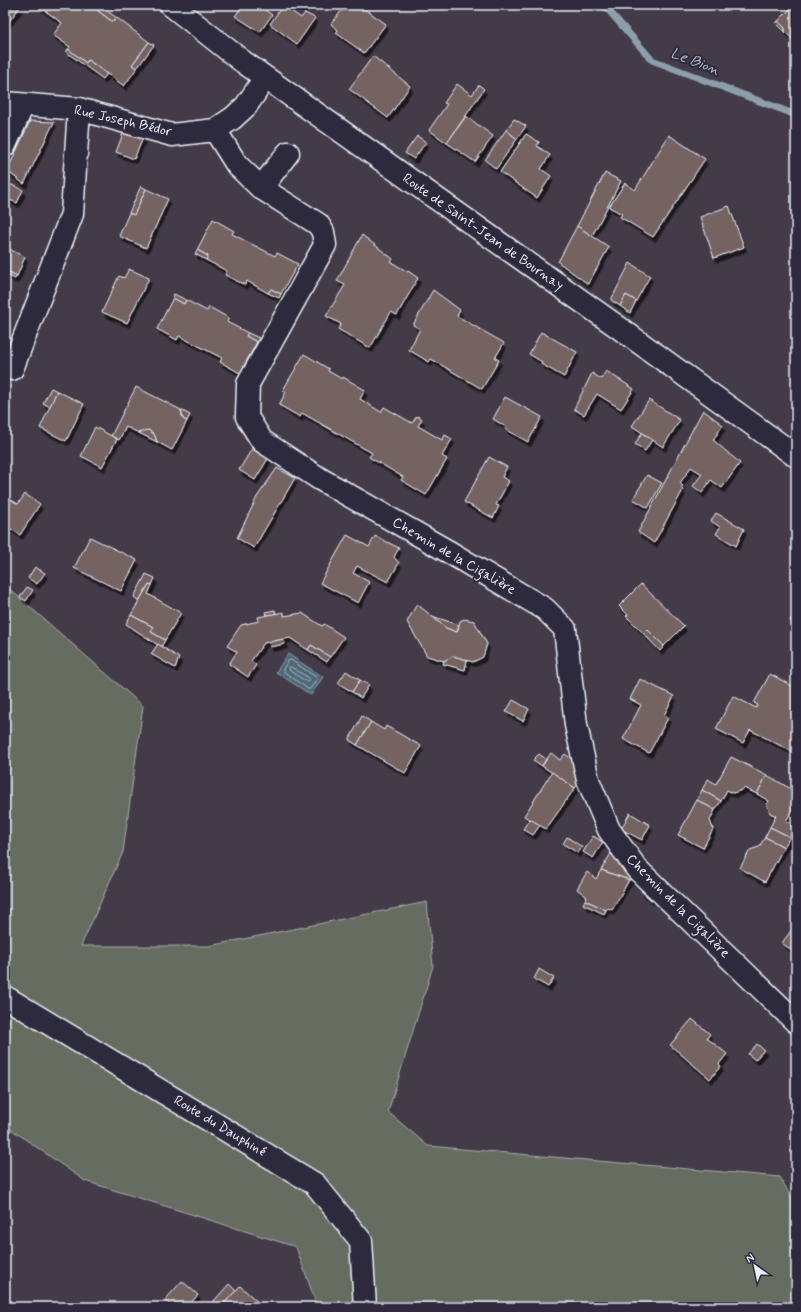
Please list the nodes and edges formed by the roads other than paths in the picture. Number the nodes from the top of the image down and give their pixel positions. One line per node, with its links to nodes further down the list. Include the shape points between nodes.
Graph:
1 (171, 5): 2 (street, Route de Saint-Jean de Bournay)
2 (265, 78): 5 (street, Rue Joseph Bédor, via 246,106); 10 (street, Route de Saint-Jean de Bournay)
3 (14, 104): 4 (street, Rue Joseph Bédor); 6 (street)
4 (79, 109): 5 (street, Rue Joseph Bédor, via 172,135); 9 (street, via 72,214 12,369)
5 (215, 130): 8 (street, Chemin de la Cigalière, via 237,165)
6 (5, 145)
7 (288, 153): 8 (street)
8 (261, 188): 12 (street, Chemin de la Cigalière, via 318,224 323,232 325,245 248,384 247,417 262,441 320,478 545,609 565,629 576,725 588,780 609,830 637,869)
9 (5, 367)
10 (796, 456)
11 (5, 997): 13 (street, Route du Dauphiné, via 315,1184 361,1241)
12 (796, 1022)
13 (365, 1307)

